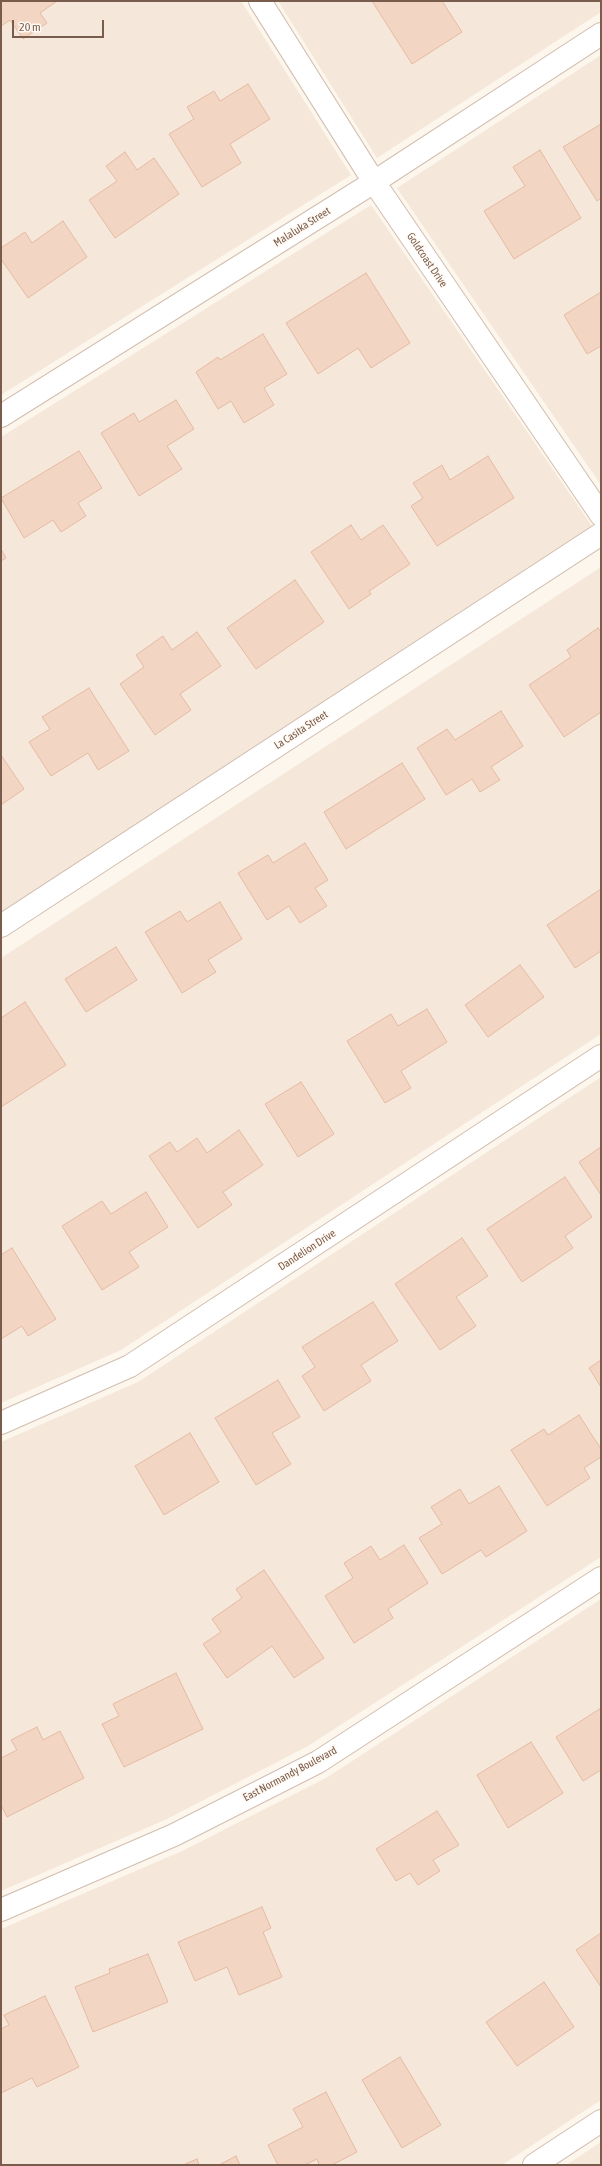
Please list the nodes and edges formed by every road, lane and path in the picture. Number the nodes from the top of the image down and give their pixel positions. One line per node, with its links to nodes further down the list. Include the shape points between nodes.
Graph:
1 (260, 1): 3 (street, Goldcoast Drive)
2 (601, 34): 3 (street, Malaluka Street)
3 (374, 182): 4 (street, Malaluka Street); 5 (street, Goldcoast Drive)
4 (1, 416)
5 (601, 515)
6 (601, 534): 7 (street, La Casita Street)
7 (1, 926)
8 (601, 1056): 9 (street, Dandelion Drive, via 130,1366)
9 (1, 1423)
10 (601, 1578): 11 (street, East Normandy Boulevard, via 318,1762 174,1835)
11 (1, 1910)
12 (601, 2121): 13 (street)
13 (534, 2165)

